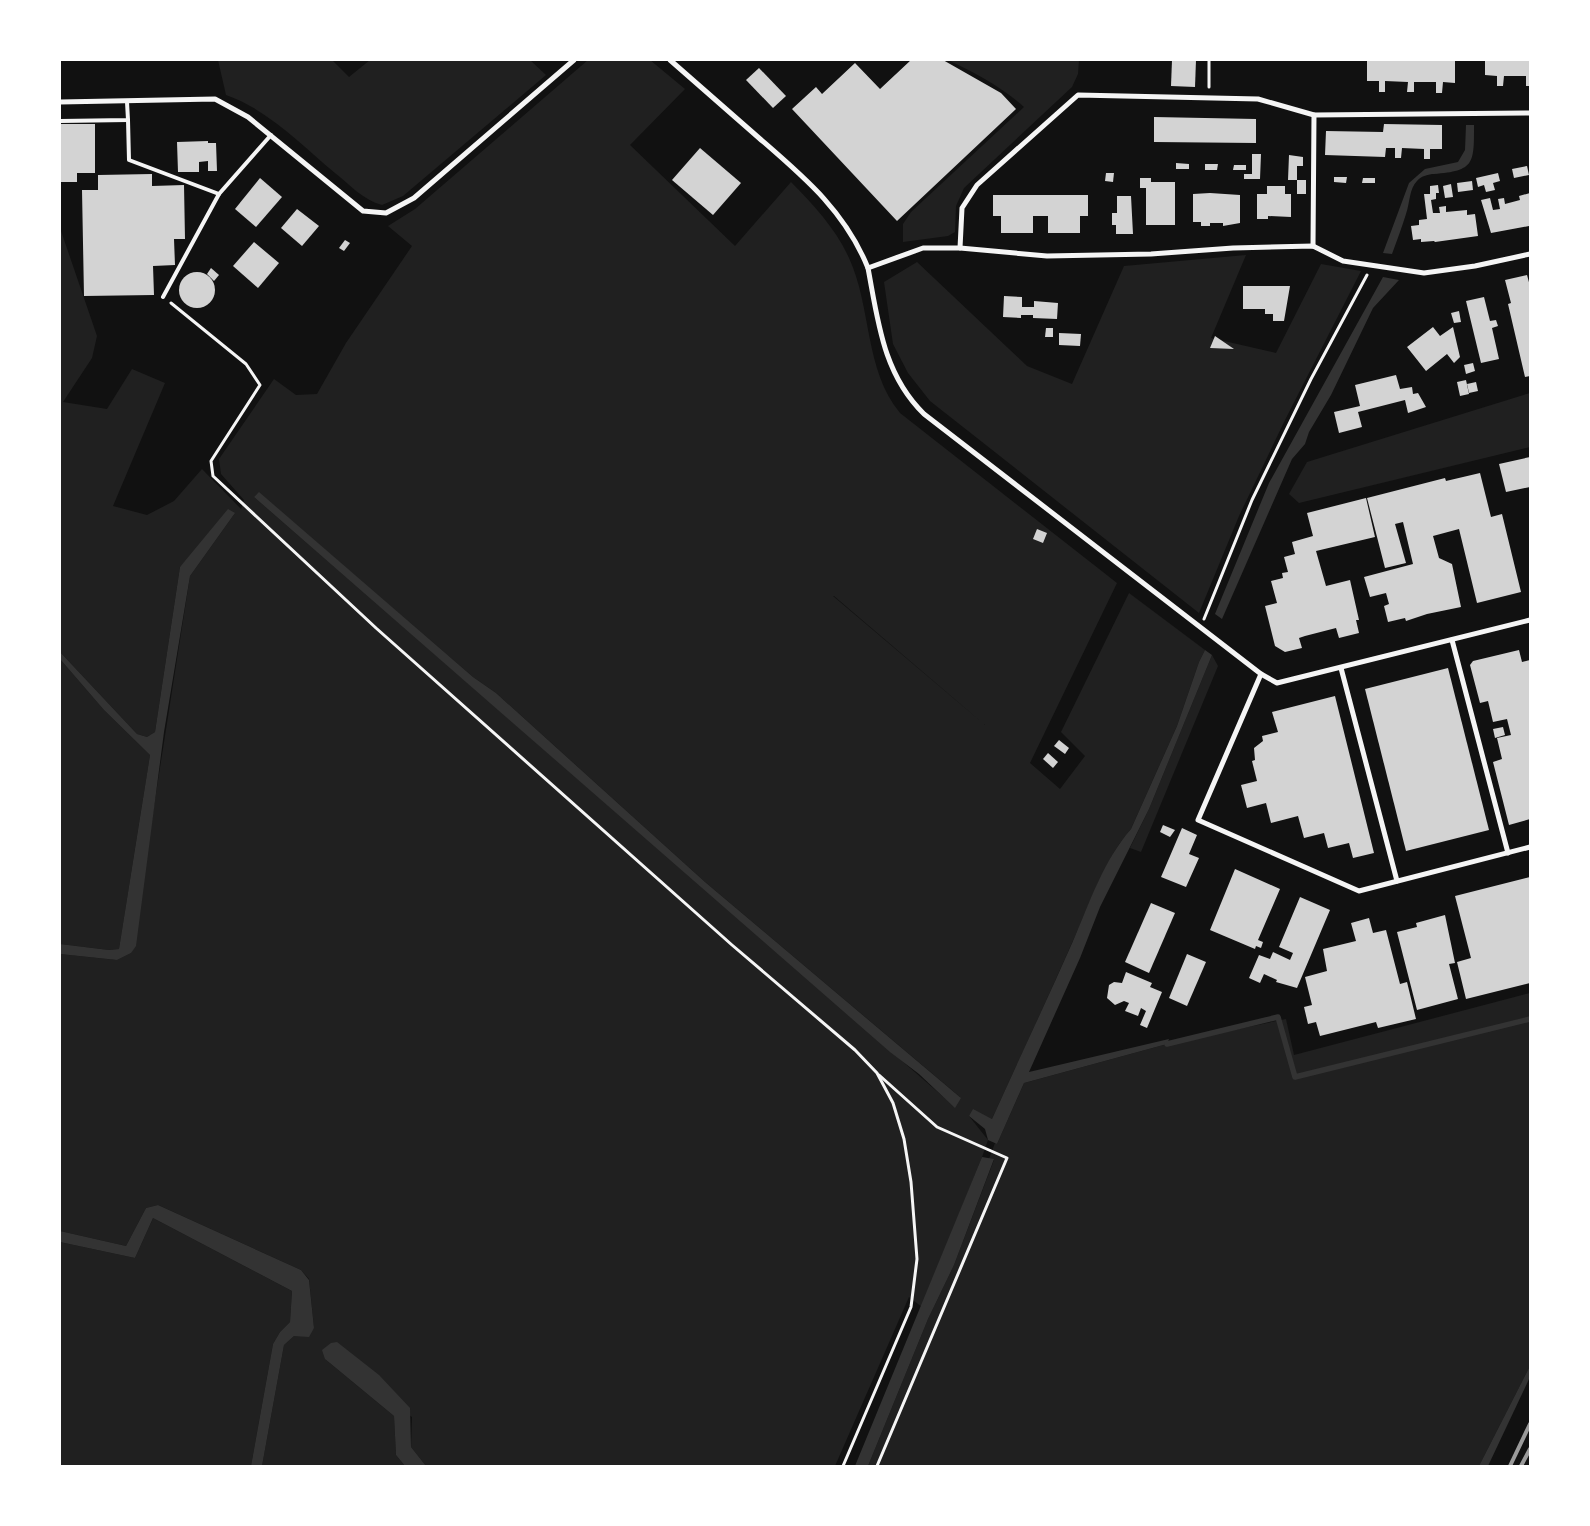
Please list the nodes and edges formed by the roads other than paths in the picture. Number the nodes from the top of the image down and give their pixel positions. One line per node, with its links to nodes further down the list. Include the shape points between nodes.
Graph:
1 (574, 60): 9 (street, via 414,198 386,213 363,211)
2 (670, 60): 14 (street, via 827,201 851,232)
3 (60, 102): 4 (street)
4 (127, 102): 8 (lane); 9 (street, via 215,99 248,116)
5 (1530, 112): 6 (street)
6 (1314, 115): 11 (street); 12 (street, via 1258,100 1078,96 977,185 962,208)
7 (60, 120): 8 (lane)
8 (128, 120): 10 (lane, via 129,160)
9 (271, 135): 10 (lane)
10 (218, 194): 15 (lane)
11 (1313, 246): 12 (street, via 1047,256); 13 (street, via 1343,261 1424,272 1476,266)
12 (960, 248): 14 (street, via 923,248)
13 (1530, 254)
14 (868, 268): 19 (street, via 879,331 891,368 908,398 924,414)
15 (163, 296)
16 (1530, 620): 17 (street)
17 (1452, 640): 18 (street); 21 (street)
18 (1341, 668): 19 (street, via 1277,683); 22 (street)
19 (1261, 674): 22 (street, via 1198,820 1359,891)
20 (1530, 847): 21 (street)
21 (1508, 853): 22 (street)
22 (1396, 882)

